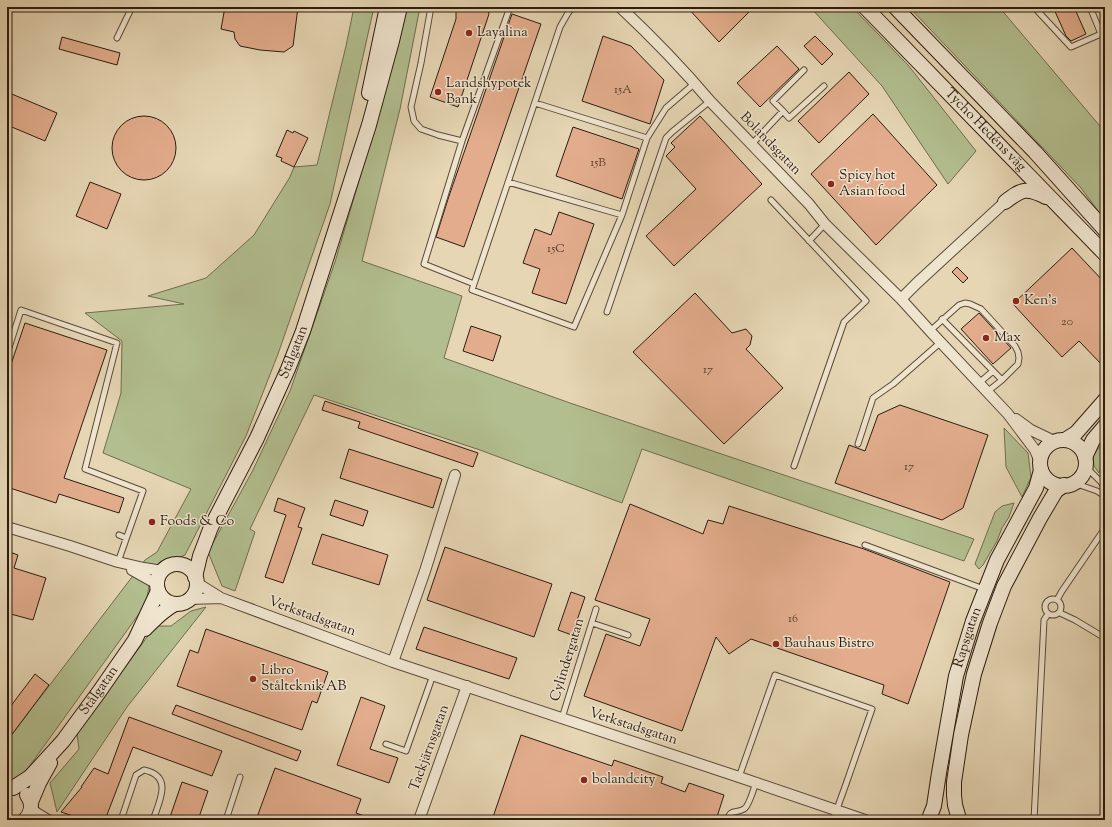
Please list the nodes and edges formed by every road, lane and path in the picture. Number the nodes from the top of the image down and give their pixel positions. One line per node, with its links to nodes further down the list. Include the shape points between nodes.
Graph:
1 (132, 7): 13 (lane)
2 (387, 7): 24 (main road, Stålgatan)
3 (400, 7): 24 (main road, Stålgatan, via 369,125)
4 (431, 7): 21 (lane, via 410,108 414,121 421,129)
5 (510, 7): 21 (lane)
6 (573, 7): 18 (lane, via 560,27)
7 (620, 7): 15 (street, Bolandsgatan)
8 (865, 7): 23 (main road, Tycho Hedéns väg)
9 (895, 7): 31 (main road, Tycho Hedéns väg, via 1035,152)
10 (1034, 7): 12 (lane, via 1071,47)
11 (1090, 7): 12 (lane)
12 (1103, 33)
13 (117, 38)
14 (804, 70): 19 (lane, via 773,100)
15 (695, 83): 17 (street, Bolandsgatan); 20 (lane, via 666,108)
16 (824, 86): 19 (lane, via 789,118)
17 (710, 101): 22 (street, Bolandsgatan); 36 (lane, via 666,138)
18 (535, 103): 20 (lane); 25 (lane)
19 (783, 111): 22 (lane)
20 (647, 138): 29 (lane)
21 (462, 141): 34 (lane, via 424,264)
22 (752, 145): 30 (street, Bolandsgatan)
23 (1016, 163): 27 (main road, Tycho Hedéns väg); 28 (main road, via 1016,186)
24 (354, 168): 58 (main road, Stålgatan, via 303,331 288,369 257,438)
25 (508, 182): 29 (lane); 34 (lane)
26 (770, 200): 32 (lane)
27 (1053, 201): 28 (main road, via 1026,190 1016,193); 33 (main road, Tycho Hedéns väg)
28 (1005, 202): 35 (street)
29 (622, 215): 34 (lane, via 574,327 472,290)
30 (825, 224): 32 (lane); 35 (street, Bolandsgatan)
31 (1105, 230)
32 (809, 241): 51 (lane, via 866,301 844,322)
33 (1105, 254)
34 (474, 284)
35 (901, 299): 38 (street, Bolandsgatan)
36 (607, 312)
37 (942, 319): 38 (lane); 41 (lane); 42 (lane, via 959,304 970,304 981,309 1015,346 1020,358 1018,364)
38 (930, 331): 39 (street, Bolandsgatan)
39 (941, 342): 43 (street, Bolandsgatan); 49 (lane, via 874,398)
40 (7, 354): 61 (lane, via 21,310 117,342 85,469 143,491)
41 (993, 371): 42 (lane); 43 (lane)
42 (1002, 380): 44 (lane)
43 (979, 383): 44 (street, Bolandsgatan)
44 (987, 392): 46 (street, Bolandsgatan)
45 (1105, 400): 48 (main road, via 1076,433)
46 (1008, 414): 48 (street, Bolandsgatan, via 1031,430); 52 (street, Bolandsgatan, via 1035,450)
47 (1105, 426): 50 (main road, via 1094,440)
48 (1060, 441): 50 (main road, via 1074,442 1081,448); 52 (main road, via 1046,448 1042,454)
49 (858, 444)
50 (1085, 462): 54 (main road, via 1081,476); 55 (lane)
51 (794, 466)
52 (1041, 466): 54 (main road, via 1046,478 1054,484); 67 (main road, Rapsgatan, via 1036,488 997,560)
53 (455, 475): 79 (street)
54 (1069, 484): 56 (lane, via 1097,491); 99 (main road, Rapsgatan, via 1056,491 1004,586 988,630 974,674 961,735 954,782 955,805)
55 (1105, 489)
56 (1105, 496)
57 (7, 527): 63 (street)
58 (211, 527): 64 (main road, Stålgatan, via 190,555); 65 (main road, Stålgatan, via 200,556)
59 (1105, 528): 70 (lane)
60 (119, 536): 61 (lane)
61 (126, 538): 63 (lane)
62 (865, 545): 67 (lane)
63 (118, 562): 66 (street, via 144,568)
64 (179, 564): 65 (main road, via 188,567); 66 (main road, via 168,567)
65 (196, 580): 68 (street, Verkstadsgatan); 69 (main road, via 196,589)
66 (159, 582): 71 (main road, via 162,597); 78 (main road, Stålgatan)
67 (985, 589): 91 (main road, Rapsgatan, via 956,676 934,806)
68 (221, 598): 69 (street, Verkstadsgatan); 79 (street, Verkstadsgatan)
69 (190, 599): 71 (main road)
70 (1057, 600): 73 (lane, via 1061,604); 74 (lane, via 1050,599 1045,604)
71 (175, 604): 78 (main road, Stålgatan, via 156,618)
72 (596, 609): 75 (lane, Cylindergatan)
73 (1060, 612): 74 (lane, via 1054,616); 77 (lane)
74 (1048, 614): 100 (lane, via 1044,620)
75 (592, 623): 76 (lane); 82 (lane, Cylindergatan)
76 (628, 635)
77 (1105, 638)
78 (135, 640): 83 (main road, Stålgatan)
79 (393, 662): 80 (street, Verkstadsgatan)
80 (433, 675): 81 (street, Verkstadsgatan); 84 (lane, via 406,751)
81 (467, 686): 82 (street, Verkstadsgatan); 96 (street, Tackjärnsgatan)
82 (562, 718): 86 (street, Verkstadsgatan)
83 (63, 741): 88 (main road, Stålgatan, via 30,777); 89 (main road, Stålgatan, via 39,783)
84 (386, 744)
85 (240, 777): 95 (lane)
86 (739, 777): 87 (street, Verkstadsgatan); 90 (lane, via 775,675 872,709)
87 (756, 782): 90 (street, Verkstadsgatan); 97 (lane, via 745,809 732,812)
88 (10, 789): 89 (main road, via 25,792)
89 (29, 810): 92 (street)
90 (834, 815): 98 (street, Verkstadsgatan)
91 (928, 818): 99 (main road, via 939,813 950,814)
92 (48, 820)
93 (121, 820): 94 (lane, via 136,775 144,770 154,773 160,779 163,791)
94 (153, 820)
95 (226, 820)
96 (419, 820)
97 (727, 820)
98 (865, 820)
99 (959, 820)
100 (1034, 820)

